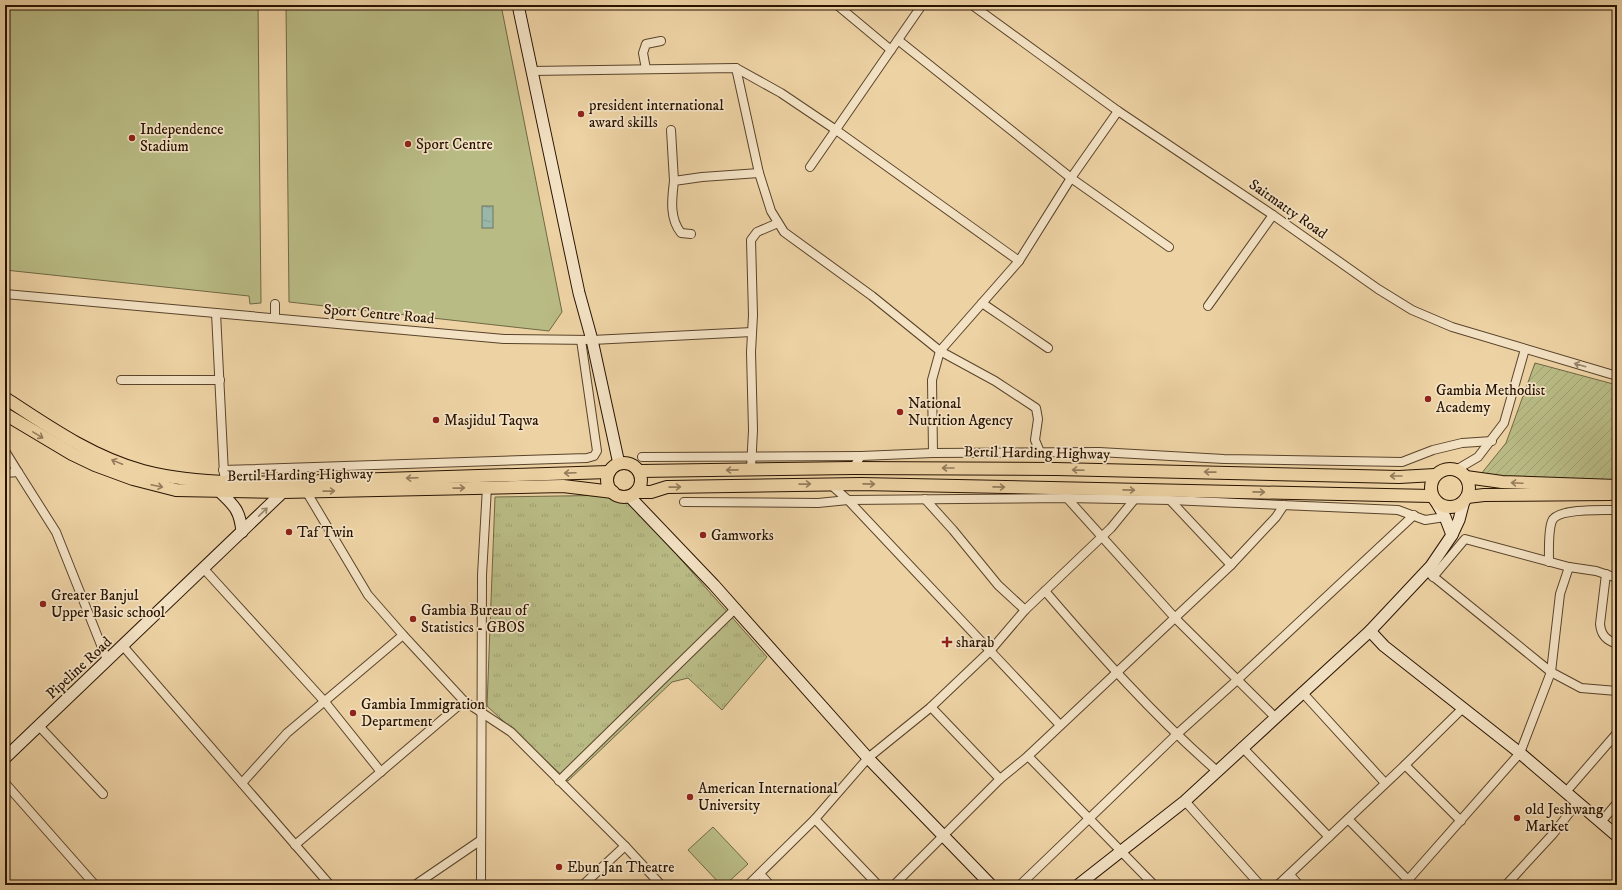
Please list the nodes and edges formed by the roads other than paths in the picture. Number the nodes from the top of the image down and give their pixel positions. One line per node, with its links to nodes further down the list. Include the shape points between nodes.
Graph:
1 (518, 5): 10 (street)
2 (837, 5): 7 (street)
3 (922, 5): 6 (street)
4 (972, 5): 11 (street, Saitmatty Road)
5 (661, 40): 9 (street, via 646,44 643,53)
6 (898, 40): 7 (street); 16 (street)
7 (891, 50): 13 (street)
8 (736, 68): 9 (street); 13 (street, via 781,93); 15 (street)
9 (646, 69): 10 (street)
10 (531, 71): 30 (street)
11 (1118, 111): 16 (street); 18 (street, Saitmatty Road)
12 (671, 130): 17 (street)
13 (836, 130): 14 (street); 22 (street)
14 (810, 167)
15 (759, 173): 17 (street); 19 (street, via 771,211)
16 (1071, 178): 21 (street); 22 (street)
17 (674, 181): 20 (street, via 673,217 681,232)
18 (1273, 215): 26 (street); 32 (street, Saitmatty Road, via 1412,310 1452,327)
19 (778, 224): 29 (street, via 757,232 751,240); 33 (street, via 795,241 872,296)
20 (691, 234)
21 (1169, 247)
22 (1019, 260): 24 (street)
23 (5, 294): 27 (street, Sport Centre Road)
24 (982, 303): 31 (street); 33 (street)
25 (275, 304): 28 (street)
26 (1208, 306)
27 (216, 313): 28 (street, Sport Centre Road); 36 (street)
28 (275, 318): 30 (street, Sport Centre Road, via 504,339)
29 (752, 332): 30 (street, Sport Centre Road); 43 (street)
30 (587, 340): 46 (street); 55 (street, via 598,451 594,456)
31 (1048, 348)
32 (1525, 349): 34 (street, Saitmatty Road, one-way to 32); 39 (street, via 1504,423)
33 (940, 351): 41 (street, via 1036,408 1038,420 1035,440); 42 (street, via 932,380)
34 (1617, 376)
35 (121, 380): 36 (street)
36 (220, 380): 55 (street)
37 (5, 398): 55 (main road, Bertil Harding Highway, one-way to 37, via 179,478 122,464 78,445)
38 (5, 414): 55 (main road, Bertil Harding Highway, one-way to 55, via 72,454 115,474 176,490)
39 (1492, 441): 41 (street, via 1476,440 1455,444 1402,462); 53 (street)
40 (5, 451): 50 (street)
41 (1040, 452): 42 (street)
42 (933, 453): 44 (street)
43 (751, 455): 44 (street); 45 (street); 48 (street)
44 (861, 456): 47 (street)
45 (642, 457)
46 (619, 464): 49 (main road, via 628,464); 51 (main road)
47 (853, 468): 48 (main road, Bertil Harding Highway); 54 (main road, Bertil Harding Highway, one-way to 47)
48 (751, 469): 49 (main road, Bertil Harding Highway, one-way to 49)
49 (639, 471): 62 (main road, via 641,480)
50 (18, 472): 52 (street); 95 (street, via 56,532)
51 (609, 472): 55 (main road, Bertil Harding Highway, one-way to 55, via 296,482); 61 (main road, via 608,485)
52 (5, 473)
53 (1461, 473): 54 (main road, via 1445,469); 57 (main road, one-way to 53, via 1502,482); 66 (main road, via 1469,486)
54 (1435, 475): 65 (main road, via 1430,485)
55 (222, 481): 60 (main road, Bertil Harding Highway); 76 (street, via 238,510)
56 (830, 484): 62 (main road, one-way to 56, via 667,487); 65 (main road, one-way to 65); 67 (street)
57 (1617, 486)
58 (487, 487): 59 (main road, Bertil Harding Highway, one-way to 58); 61 (main road, Bertil Harding Highway, via 563,486); 105 (street, via 482,575)
59 (306, 491): 60 (main road, Bertil Harding Highway); 91 (street, via 368,595)
60 (284, 492): 76 (street, Pipeline Road, one-way to 60)
61 (613, 492): 62 (main road, via 620,496)
62 (633, 494): 87 (street)
63 (1617, 494): 66 (main road, via 1484,495)
64 (1067, 498): 68 (street); 69 (street); 78 (street)
65 (1433, 498): 66 (main road, via 1449,507); 75 (street)
66 (1465, 499): 77 (street)
67 (848, 500): 68 (street); 71 (street); 94 (street)
68 (925, 500): 88 (street, via 998,585)
69 (1134, 500): 70 (street); 78 (street)
70 (1170, 500): 72 (street); 80 (street)
71 (684, 502)
72 (1284, 505): 74 (street, via 1398,510); 80 (street)
73 (1617, 510): 79 (street, via 1558,514 1552,520)
74 (1414, 515): 75 (street, via 1425,520); 98 (street)
75 (1445, 517): 77 (street)
76 (242, 532): 82 (street, Pipeline Road)
77 (1452, 535): 83 (street)
78 (1102, 536): 86 (street); 89 (street)
79 (1549, 562): 81 (street); 83 (street, via 1465,539)
80 (1231, 565): 89 (street)
81 (1569, 567): 84 (street); 96 (street, via 1560,594)
82 (204, 569): 93 (street, Pipeline Road); 102 (street)
83 (1430, 574): 90 (street); 96 (street)
84 (1606, 574): 85 (street); 92 (street, via 1601,631 1607,639)
85 (1617, 578)
86 (1044, 591): 88 (street); 97 (street)
87 (735, 609): 115 (street); 120 (street)
88 (1025, 610): 94 (street)
89 (1176, 619): 97 (street); 98 (street)
90 (1370, 631): 99 (street); 104 (street, via 1384,646)
91 (403, 635): 101 (street); 102 (street)
92 (1617, 644)
93 (123, 646): 95 (street, Pipeline Road); 122 (street)
94 (990, 651): 103 (street); 107 (street)
95 (107, 660): 108 (street, Pipeline Road)
96 (1551, 672): 100 (street, via 1581,688); 112 (street)
97 (1115, 673): 107 (street); 110 (street)
98 (1236, 681): 106 (street); 110 (street)
99 (1302, 692): 106 (street); 123 (street)
100 (1617, 692)
101 (464, 701): 105 (street); 118 (street)
102 (325, 702): 118 (street); 122 (street, via 287,733)
103 (931, 707): 115 (street); 119 (street)
104 (1462, 708): 112 (street); 116 (street)
105 (482, 715): 120 (street, via 511,732); 137 (street)
106 (1275, 717): 111 (street)
107 (1060, 725): 113 (street)
108 (39, 726): 114 (street, Pipeline Road); 125 (street)
109 (1617, 733): 124 (street)
110 (1176, 735): 117 (street); 129 (street)
111 (1242, 747): 117 (street); 136 (street)
112 (1520, 753): 124 (street); 132 (street)
113 (1028, 756): 119 (street); 129 (street)
114 (5, 758)
115 (868, 758): 130 (street); 135 (street)
116 (1405, 765): 123 (street); 132 (street)
117 (1216, 771): 126 (street)
118 (381, 772): 138 (street)
119 (1000, 779): 135 (street)
120 (559, 781): 139 (street)
121 (5, 783): 146 (street)
122 (242, 783): 138 (street)
123 (1384, 783): 131 (street)
124 (1565, 793): 127 (street)
125 (103, 794)
126 (1185, 801): 140 (street); 161 (street)
127 (1577, 803): 133 (street); 164 (street, via 1553,834)
128 (1617, 803): 133 (street)
129 (1090, 818): 140 (street); 157 (street)
130 (815, 819): 142 (street); 154 (street)
131 (1348, 819): 136 (street); 145 (street)
132 (1461, 821): 145 (street)
133 (1601, 822): 134 (street)
134 (1617, 836)
135 (944, 837): 155 (street); 156 (street)
136 (1329, 837): 143 (street)
137 (481, 840): 144 (street); 148 (street)
138 (295, 845): 147 (street)
139 (625, 846): 150 (street); 151 (street)
140 (1122, 852): 141 (street); 160 (street)
141 (1093, 872): 158 (street); 159 (street)
142 (760, 874): 152 (street); 153 (street)
143 (1290, 875): 162 (street); 163 (street)
144 (481, 882): 149 (street)
145 (1410, 883)
146 (95, 885)
147 (330, 885)
148 (415, 885)
149 (487, 885)
150 (583, 885)
151 (661, 885)
152 (748, 885)
153 (770, 885)
154 (878, 885)
155 (894, 885)
156 (992, 885)
157 (1020, 885)
158 (1078, 885)
159 (1090, 885)
160 (1154, 885)
161 (1260, 885)
162 (1278, 885)
163 (1299, 885)
164 (1506, 885)

